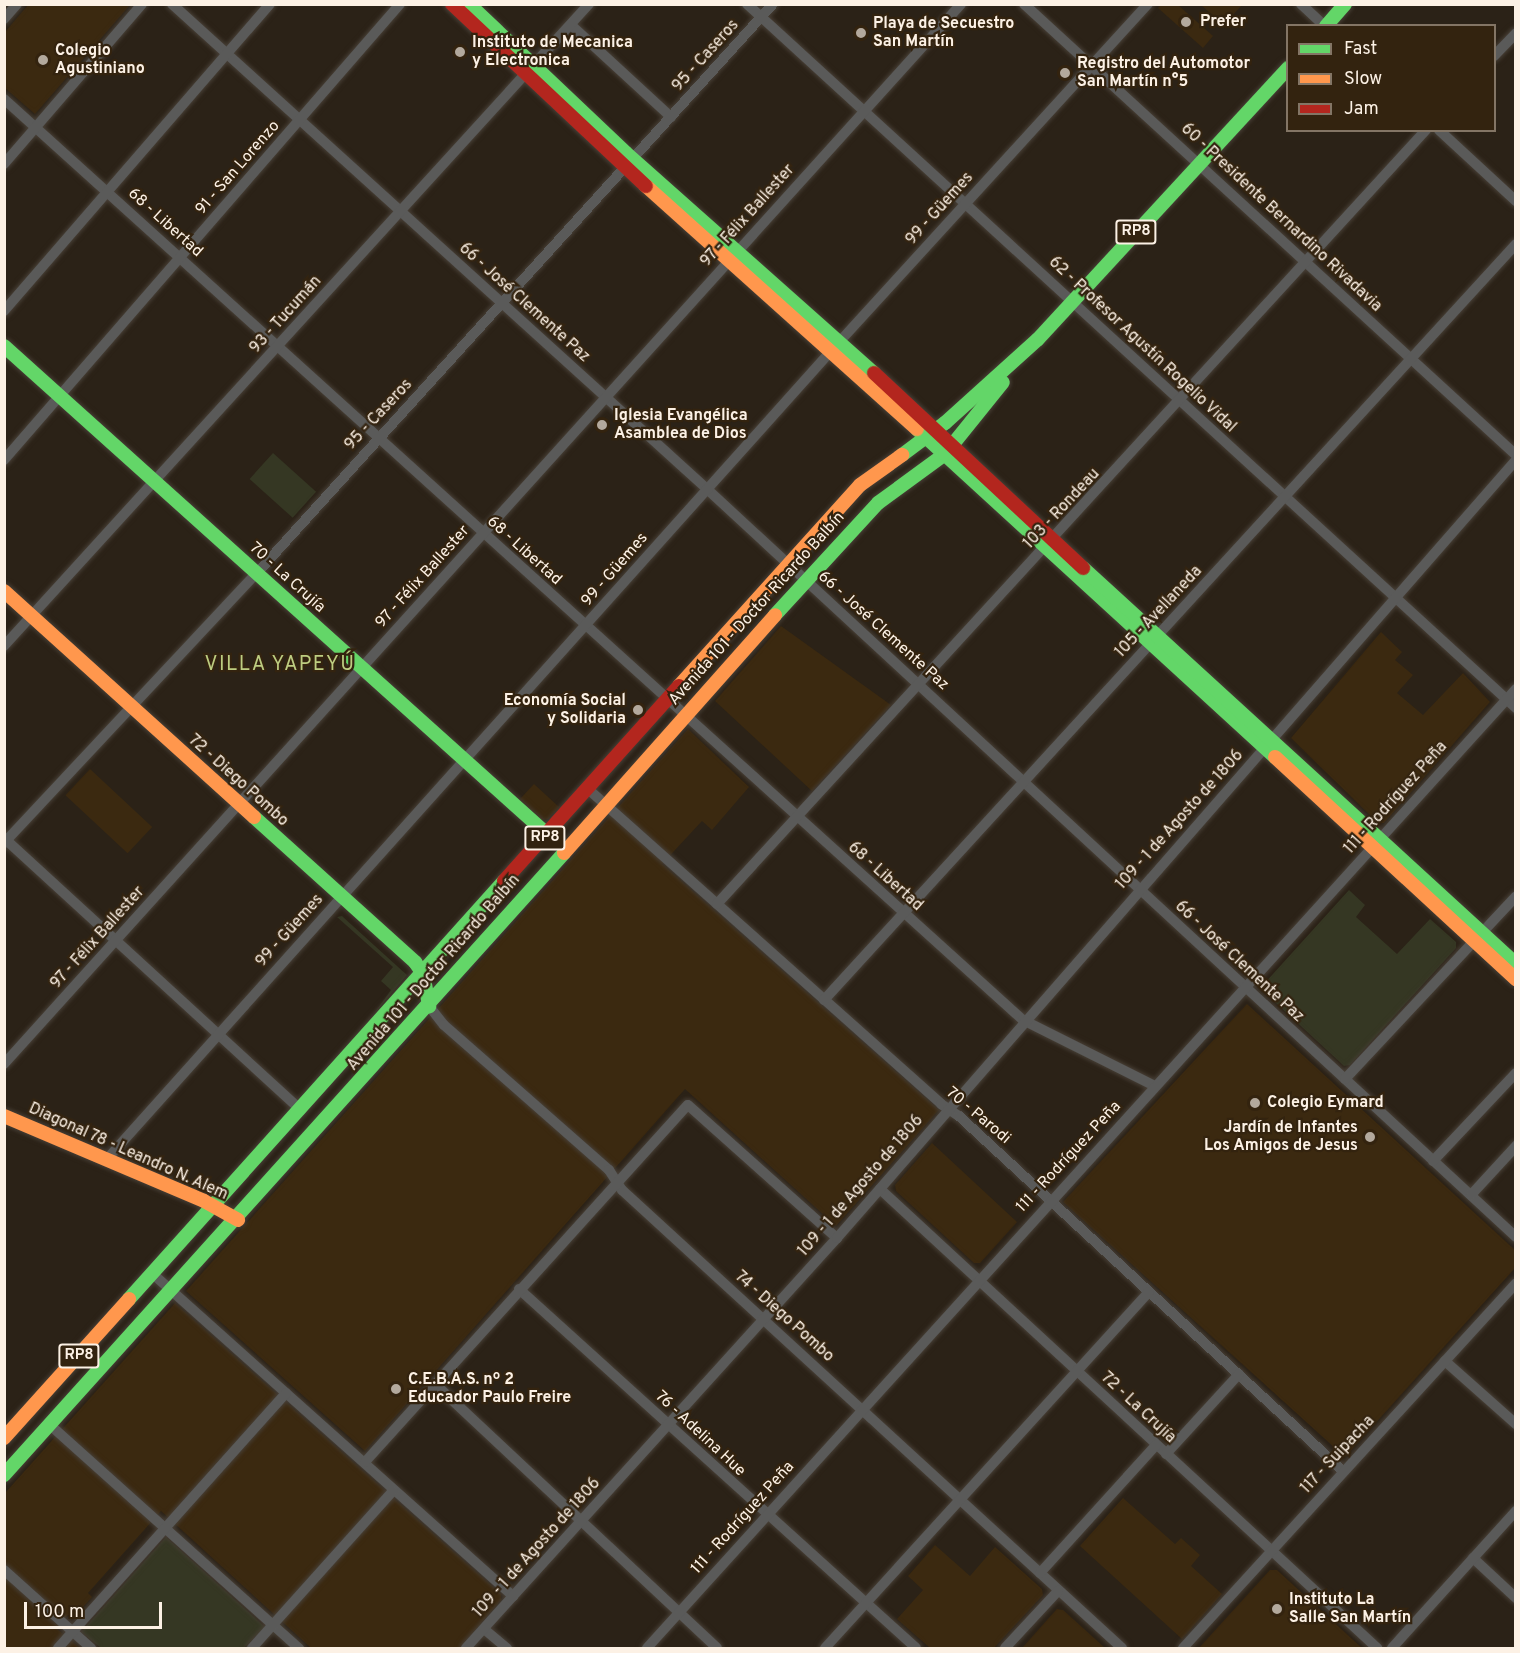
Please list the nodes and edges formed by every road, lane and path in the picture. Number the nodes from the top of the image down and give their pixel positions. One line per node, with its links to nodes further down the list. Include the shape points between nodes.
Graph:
1 (17, 4): 17 (street)
2 (142, 4): 31 (street)
3 (172, 4): 22 (street, 66 - José Clemente Paz)
4 (270, 4): 22 (street)
5 (400, 4): 30 (street, 91 - San Lorenzo)
6 (452, 4): 25 (main road)
7 (469, 4): 25 (main road)
8 (589, 4): 20 (street, 93 - Tucumán)
9 (747, 4): 16 (street, 62 - Profesor Agustín Rogelio Vidal)
10 (773, 4): 16 (street, 95 - Caseros)
11 (961, 4): 28 (street, 97 - Félix Ballester)
12 (1024, 4): 24 (street, 60 - Presidente Bernardino Rivadavia)
13 (1148, 4): 24 (street, 99 - Güemes)
14 (1301, 4): 18 (street)
15 (1345, 4): 19 (main road)
16 (761, 18): 28 (street, 62 - Profesor Agustín Rogelio Vidal); 29 (street, 95 - Caseros)
17 (4, 19)
18 (1324, 24)
19 (1328, 24)
20 (570, 25): 25 (street, 93 - Tucumán); 29 (street)
21 (1515, 33): 23 (street)
22 (227, 54): 30 (street, 66 - José Clemente Paz); 37 (street)
23 (1496, 54)
24 (1091, 66): 35 (street, 60 - Presidente Bernardino Rivadavia); 39 (street, 99 - Güemes)
25 (529, 68): 34 (main road); 40 (street, 93 - Tucumán)
26 (1286, 69): 35 (main road, Avenida 101 - Doctor Ricardo Balbín / RP8)
27 (4, 99): 31 (street, 68 - Libertad)
28 (863, 112): 39 (street, 62 - Profesor Agustín Rogelio Vidal); 42 (street, 97 - Félix Ballester)
29 (671, 117): 34 (street, 95 - Caseros)
30 (298, 121): 40 (street, 66 - José Clemente Paz); 43 (street, 91 - San Lorenzo)
31 (37, 127): 36 (street); 37 (street, 68 - Libertad)
32 (1424, 132): 44 (street, 103 - Rondeau)
33 (1441, 132): 38 (street)
34 (629, 163): 42 (main road); 46 (street, 95 - Caseros)
35 (1200, 163): 44 (street, 60 - Presidente Bernardino Rivadavia); 45 (main road, Avenida 101 - Doctor Ricardo Balbín / RP8)
36 (4, 164)
37 (108, 192): 43 (street, 68 - Libertad); 47 (street)
38 (1515, 201)
39 (965, 204): 45 (street, 62 - Profesor Agustín Rogelio Vidal); 51 (street, 99 - Güemes)
40 (399, 210): 46 (street, 66 - José Clemente Paz); 49 (street, 93 - Tucumán)
41 (1515, 244): 52 (street, 105 - Avellaneda)
42 (733, 254): 51 (main road); 54 (street, 97 - Félix Ballester)
43 (180, 257): 49 (street, 68 - Libertad); 53 (street, 91 - San Lorenzo)
44 (1307, 261): 52 (street, 60 - Presidente Bernardino Rivadavia); 55 (street, 103 - Rondeau)
45 (1073, 302): 48 (main road, Avenida 101 - Doctor Ricardo Balbín / RP8); 55 (street, 62 - Profesor Agustín Rogelio Vidal)
46 (502, 304): 54 (street, 66 - José Clemente Paz); 58 (street, 95 - Caseros)
47 (4, 311)
48 (1038, 339): 56 (main road, Avenida 101 - Doctor Ricardo Balbín / RP8); 59 (main road, Avenida 101 - Doctor Ricardo Balbín / RP8)
49 (279, 345): 58 (street, 68 - Libertad); 63 (street, 93 - Tucumán)
50 (4, 346): 53 (main road, 70 - La Crujía)
51 (835, 347): 56 (main road); 57 (main road); 64 (street, 99 - Güemes)
52 (1411, 358): 60 (street, 60 - Presidente Bernardino Rivadavia); 65 (street, 105 - Avellaneda)
53 (60, 395): 61 (street, 91 - San Lorenzo); 63 (main road, 70 - La Crujía)
54 (606, 397): 64 (street, 66 - José Clemente Paz); 66 (street, 97 - Félix Ballester)
55 (1181, 402): 65 (street, 62 - Profesor Agustín Rogelio Vidal); 67 (street, 103 - Rondeau)
56 (937, 429): 57 (main road, Avenida 101 - Doctor Ricardo Balbín / RP8); 59 (main road)
57 (924, 436): 59 (main road); 68 (main road, Avenida 101 - Doctor Ricardo Balbín / RP8, via 866,480)
58 (379, 438): 66 (street, 68 - Libertad); 69 (street, 95 - Caseros)
59 (949, 449): 67 (main road); 70 (main road, Avenida 101 - Doctor Ricardo Balbín / RP8, via 878,503)
60 (1515, 455)
61 (4, 460)
62 (1515, 460): 72 (street, 109 - 1 de Agosto de 1806)
63 (157, 482): 69 (main road, 70 - La Crujía); 73 (street, 93 - Tucumán)
64 (707, 489): 68 (street, 66 - José Clemente Paz); 74 (street, 99 - Güemes)
65 (1285, 497): 72 (street, 62 - Profesor Agustín Rogelio Vidal); 75 (street, 105 - Avellaneda)
66 (482, 533): 74 (street, 68 - Libertad); 77 (street, 97 - Félix Ballester)
67 (1050, 544): 75 (main road); 78 (street, 103 - Rondeau)
68 (787, 565): 70 (street, 66 - José Clemente Paz); 81 (main road, Avenida 101 - Doctor Ricardo Balbín / RP8)
69 (257, 573): 77 (main road, 70 - La Crujía); 82 (street, 95 - Caseros)
70 (805, 581): 78 (street, 66 - José Clemente Paz); 84 (main road, Avenida 101 - Doctor Ricardo Balbín / RP8)
71 (4, 591): 73 (main road, 72 - Diego Pombo)
72 (1398, 597): 80 (street, 62 - Profesor Agustín Rogelio Vidal); 85 (street, 109 - 1 de Agosto de 1806)
73 (32, 616): 76 (street, 93 - Tucumán); 82 (main road, 72 - Diego Pombo)
74 (585, 627): 81 (street, 68 - Libertad); 86 (street, 99 - Güemes)
75 (1154, 640): 85 (main road); 87 (street, 105 - Avellaneda)
76 (4, 645)
77 (363, 668): 86 (main road, 70 - La Crujía); 89 (street, 97 - Félix Ballester)
78 (920, 685): 87 (street, 66 - José Clemente Paz); 91 (street, 103 - Rondeau)
79 (1515, 689): 80 (street, 111 - Rodríguez Peña)
80 (1506, 699): 83 (street, 62 - Profesor Agustín Rogelio Vidal); 94 (street, 111 - Rodríguez Peña)
81 (666, 701): 84 (street, 68 - Libertad); 88 (main road, Avenida 101 - Doctor Ricardo Balbín / RP8)
82 (132, 708): 89 (main road, 72 - Diego Pombo); 93 (street, 95 - Caseros)
83 (1515, 708)
84 (682, 716): 90 (main road, Avenida 101 - Doctor Ricardo Balbín / RP8); 91 (street, 68 - Libertad)
85 (1268, 743): 94 (main road); 95 (street, 109 - 1 de Agosto de 1806)
86 (465, 760): 92 (main road, 70 - La Crujía); 97 (street, 99 - Güemes)
87 (1022, 781): 95 (street, 66 - José Clemente Paz); 99 (street, 105 - Avellaneda)
88 (588, 789): 90 (street, 70 - Parodi); 92 (main road, Avenida 101 - Doctor Ricardo Balbín / RP8)
89 (239, 804): 97 (main road, 72 - Diego Pombo); 101 (street, 97 - Félix Ballester)
90 (606, 804): 98 (street, 70 - Parodi); 107 (main road, Avenida 101 - Doctor Ricardo Balbín / RP8)
91 (797, 817): 98 (street, 103 - Rondeau); 99 (street, 68 - Libertad)
92 (548, 835): 103 (main road, Avenida 101 - Doctor Ricardo Balbín / RP8)
93 (5, 840): 101 (street)
94 (1377, 841): 100 (main road); 105 (street, 111 - Rodríguez Peña)
95 (1138, 888): 105 (street, 66 - José Clemente Paz); 108 (street, 109 - 1 de Agosto de 1806)
96 (1515, 896): 100 (street)
97 (341, 897): 103 (main road, 72 - Diego Pombo, via 415,962); 109 (street, 99 - Güemes)
98 (717, 904): 106 (street, 70 - Parodi)
99 (902, 914): 106 (street, 105 - Avellaneda); 108 (street, 68 - Libertad)
100 (1477, 936): 102 (main road); 104 (main road); 112 (street)
101 (116, 940): 109 (street); 110 (street, 97 - Félix Ballester)
102 (1515, 964)
103 (423, 974): 107 (main road); 115 (main road, Avenida 101 - Doctor Ricardo Balbín / RP8)
104 (1515, 979)
105 (1246, 989): 112 (street, 66 - José Clemente Paz); 113 (street, 111 - Rodríguez Peña)
106 (824, 1000): 114 (street, 70 - Parodi)
107 (429, 1006): 122 (street, 74 - Diego Pombo, via 444,1025); 127 (main road, Avenida 101 - Doctor Ricardo Balbín / RP8)
108 (1023, 1020): 113 (street, 68 - Libertad); 114 (street, 109 - 1 de Agosto de 1806)
109 (219, 1033): 115 (street); 119 (street, 99 - Güemes)
110 (4, 1064)
111 (1515, 1073): 120 (street)
112 (1345, 1079): 120 (street, 66 - José Clemente Paz)
113 (1155, 1086): 125 (street, 111 - Rodríguez Peña)
114 (949, 1109): 123 (street, 109 - 1 de Agosto de 1806); 125 (street, 70 - Parodi)
115 (301, 1110): 126 (main road, Avenida 101 - Doctor Ricardo Balbín / RP8)
116 (4, 1116): 119 (main road, Diagonal 78 - Leandro N. Alem)
117 (1515, 1146): 118 (street)
118 (1507, 1155): 121 (street); 124 (street)
119 (107, 1159): 126 (main road, Diagonal 78 - Leandro N. Alem)
120 (1433, 1161): 124 (street, 66 - José Clemente Paz)
121 (1515, 1163)
122 (618, 1181): 129 (street, via 688,1105); 133 (street); 136 (street, 74 - Diego Pombo, via 622,1190)
123 (880, 1189): 129 (street, 109 - 1 de Agosto de 1806); 131 (street, 72 - La Crujía)
124 (1471, 1195): 128 (street, 66 - José Clemente Paz)
125 (1049, 1200): 131 (street, 111 - Rodríguez Peña); 135 (street, 70 - Parodi)
126 (215, 1206): 127 (main road, Diagonal 78 - Leandro N. Alem); 130 (main road, Avenida 101 - Doctor Ricardo Balbín / RP8)
127 (238, 1220): 134 (main road, Avenida 101 - Doctor Ricardo Balbín / RP8)
128 (1515, 1236)
129 (837, 1238): 136 (street, 109 - 1 de Agosto de 1806)
130 (154, 1275): 134 (street); 146 (main road, Avenida 101 - Doctor Ricardo Balbín / RP8)
131 (977, 1281): 138 (street, 72 - La Crujía); 142 (street, 111 - Rodríguez Peña)
132 (1515, 1283): 137 (street, 117 - Suipacha)
133 (519, 1288): 140 (street); 145 (street, 76 - Adelina Hue)
134 (172, 1289): 141 (street); 143 (main road, Avenida 101 - Doctor Ricardo Balbín / RP8)
135 (1149, 1292): 138 (street); 139 (street, 70 - Parodi)
136 (764, 1319): 142 (street, 74 - Diego Pombo); 145 (street, 109 - 1 de Agosto de 1806)
137 (1445, 1361): 144 (street); 150 (street, 117 - Suipacha)
138 (1078, 1373): 147 (street, 72 - La Crujía); 153 (street)
139 (1239, 1374): 148 (street); 150 (street, 70 - Parodi)
140 (435, 1384): 149 (street); 156 (street)
141 (286, 1393): 149 (street); 157 (street)
142 (861, 1408): 153 (street, 74 - Diego Pombo); 155 (street, 111 - Rodríguez Peña)
143 (49, 1424): 151 (main road, Avenida 101 - Doctor Ricardo Balbín / RP8); 157 (street)
144 (1515, 1424)
145 (668, 1425): 155 (street, 76 - Adelina Hue); 156 (street, 109 - 1 de Agosto de 1806)
146 (4, 1438)
147 (1156, 1445): 148 (street, 72 - La Crujía); 161 (street)
148 (1166, 1454): 158 (street, 72 - La Crujía)
149 (365, 1462): 152 (street)
150 (1343, 1471): 158 (street, 117 - Suipacha)
151 (4, 1475)
152 (393, 1491): 163 (street); 167 (street)
153 (959, 1499): 161 (street, 74 - Diego Pombo); 165 (street)
154 (1515, 1510): 159 (street)
155 (766, 1515): 165 (street, 76 - Adelina Hue); 166 (street, 111 - Rodríguez Peña)
156 (580, 1521): 163 (street, 109 - 1 de Agosto de 1806); 166 (street)
157 (166, 1527): 167 (street); 169 (street)
158 (1272, 1551): 182 (street, 117 - Suipacha); 183 (street, 72 - La Crujía)
159 (1473, 1558): 164 (street); 184 (street)
160 (4, 1570): 169 (street)
161 (1040, 1573): 162 (street, 74 - Diego Pombo)
162 (1058, 1591): 180 (street); 181 (street, 74 - Diego Pombo)
163 (513, 1596): 168 (street, 109 - 1 de Agosto de 1806)
164 (1515, 1598)
165 (866, 1603): 178 (street); 179 (street, 76 - Adelina Hue)
166 (678, 1614): 176 (street, 111 - Rodríguez Peña); 177 (street)
167 (273, 1626): 172 (street); 173 (street)
168 (484, 1629): 174 (street, 109 - 1 de Agosto de 1806); 175 (street)
169 (72, 1632): 170 (street); 171 (street)
170 (58, 1648)
171 (91, 1648)
172 (252, 1648)
173 (299, 1648)
174 (466, 1648)
175 (507, 1648)
176 (647, 1648)
177 (717, 1648)
178 (825, 1648)
179 (916, 1648)
180 (1005, 1648)
181 (1122, 1648)
182 (1183, 1648)
183 (1377, 1648)
184 (1392, 1648)

